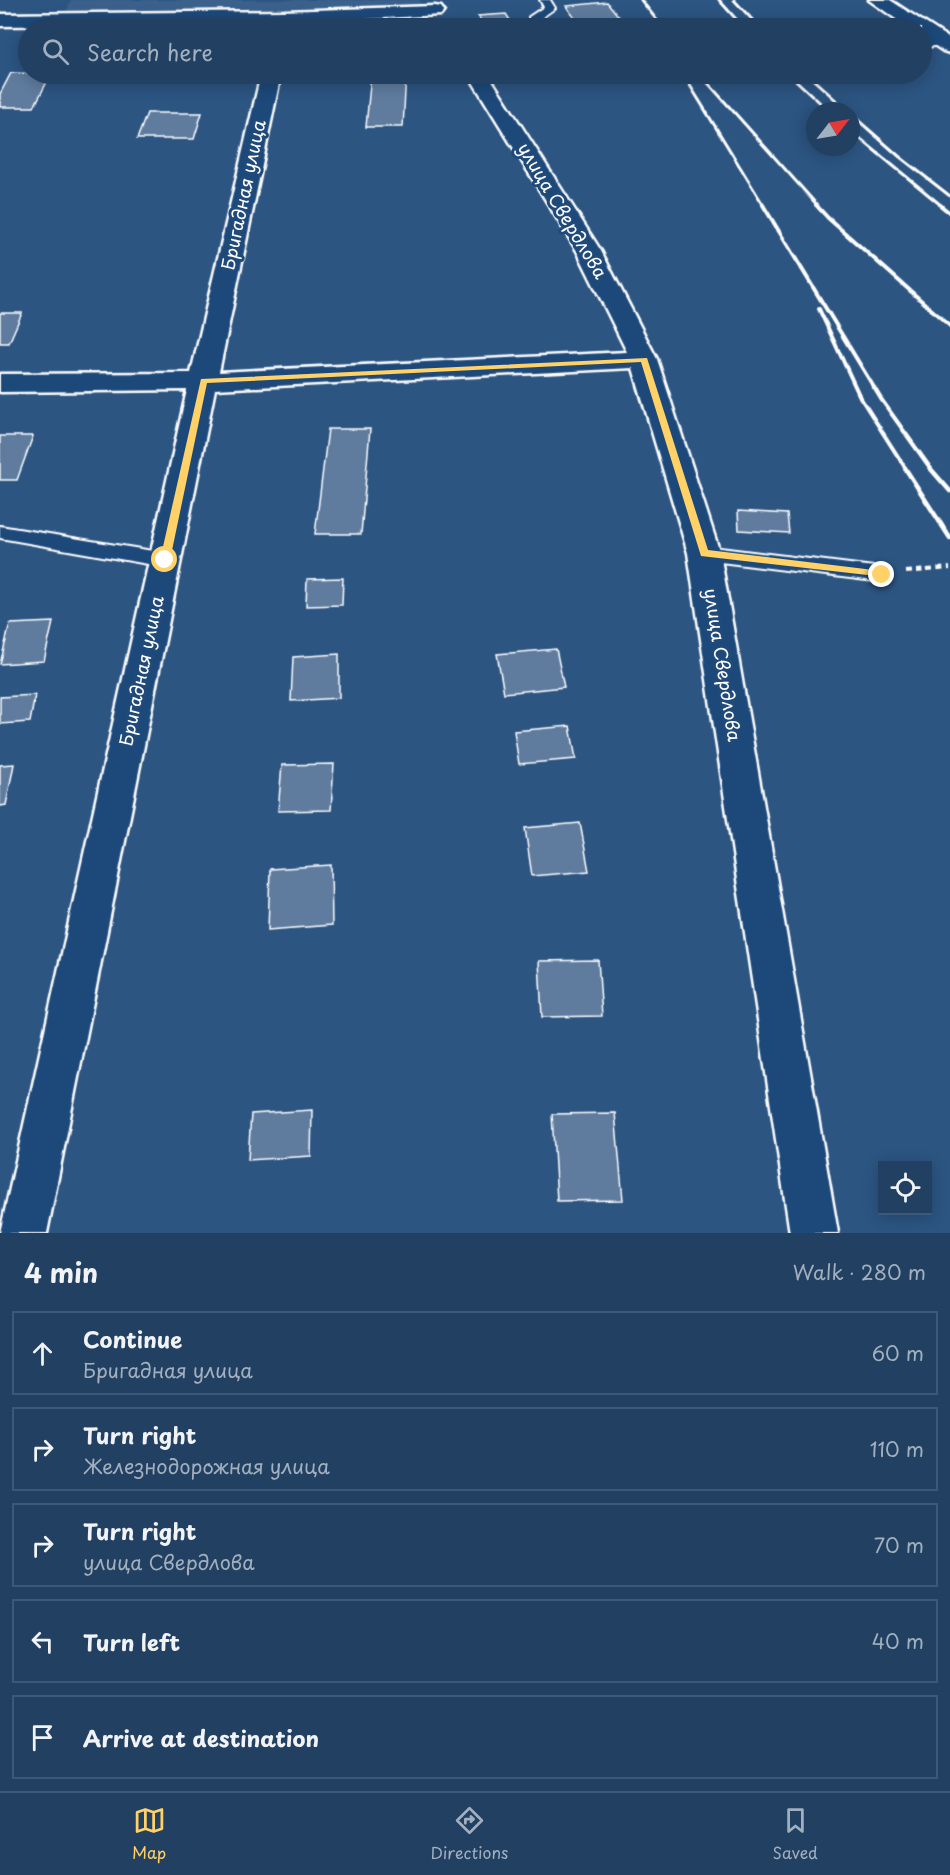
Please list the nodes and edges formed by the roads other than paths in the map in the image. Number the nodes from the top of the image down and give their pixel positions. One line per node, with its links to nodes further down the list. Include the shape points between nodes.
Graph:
1 (545, 0): 5 (lane, via 550,8)
2 (878, 0): 6 (street)
3 (431, 6): 4 (street)
4 (326, 18)
5 (535, 18)
6 (906, 18)
7 (0, 20): 8 (street)
8 (18, 20)
9 (932, 35): 10 (street)
10 (946, 44)
11 (269, 84): 14 (street, Бригадная улица)
12 (484, 84): 13 (street, улица Свердлова, via 589,251)
13 (644, 359): 14 (street); 17 (street, улица Свердлова)
14 (203, 381): 15 (street); 18 (street, Бригадная улица)
15 (0, 383)
16 (0, 532): 18 (lane)
17 (704, 553): 19 (lane); 21 (street, улица Свердлова)
18 (165, 560): 20 (street, Бригадная улица)
19 (882, 575)
20 (22, 1233)
21 (814, 1233)

